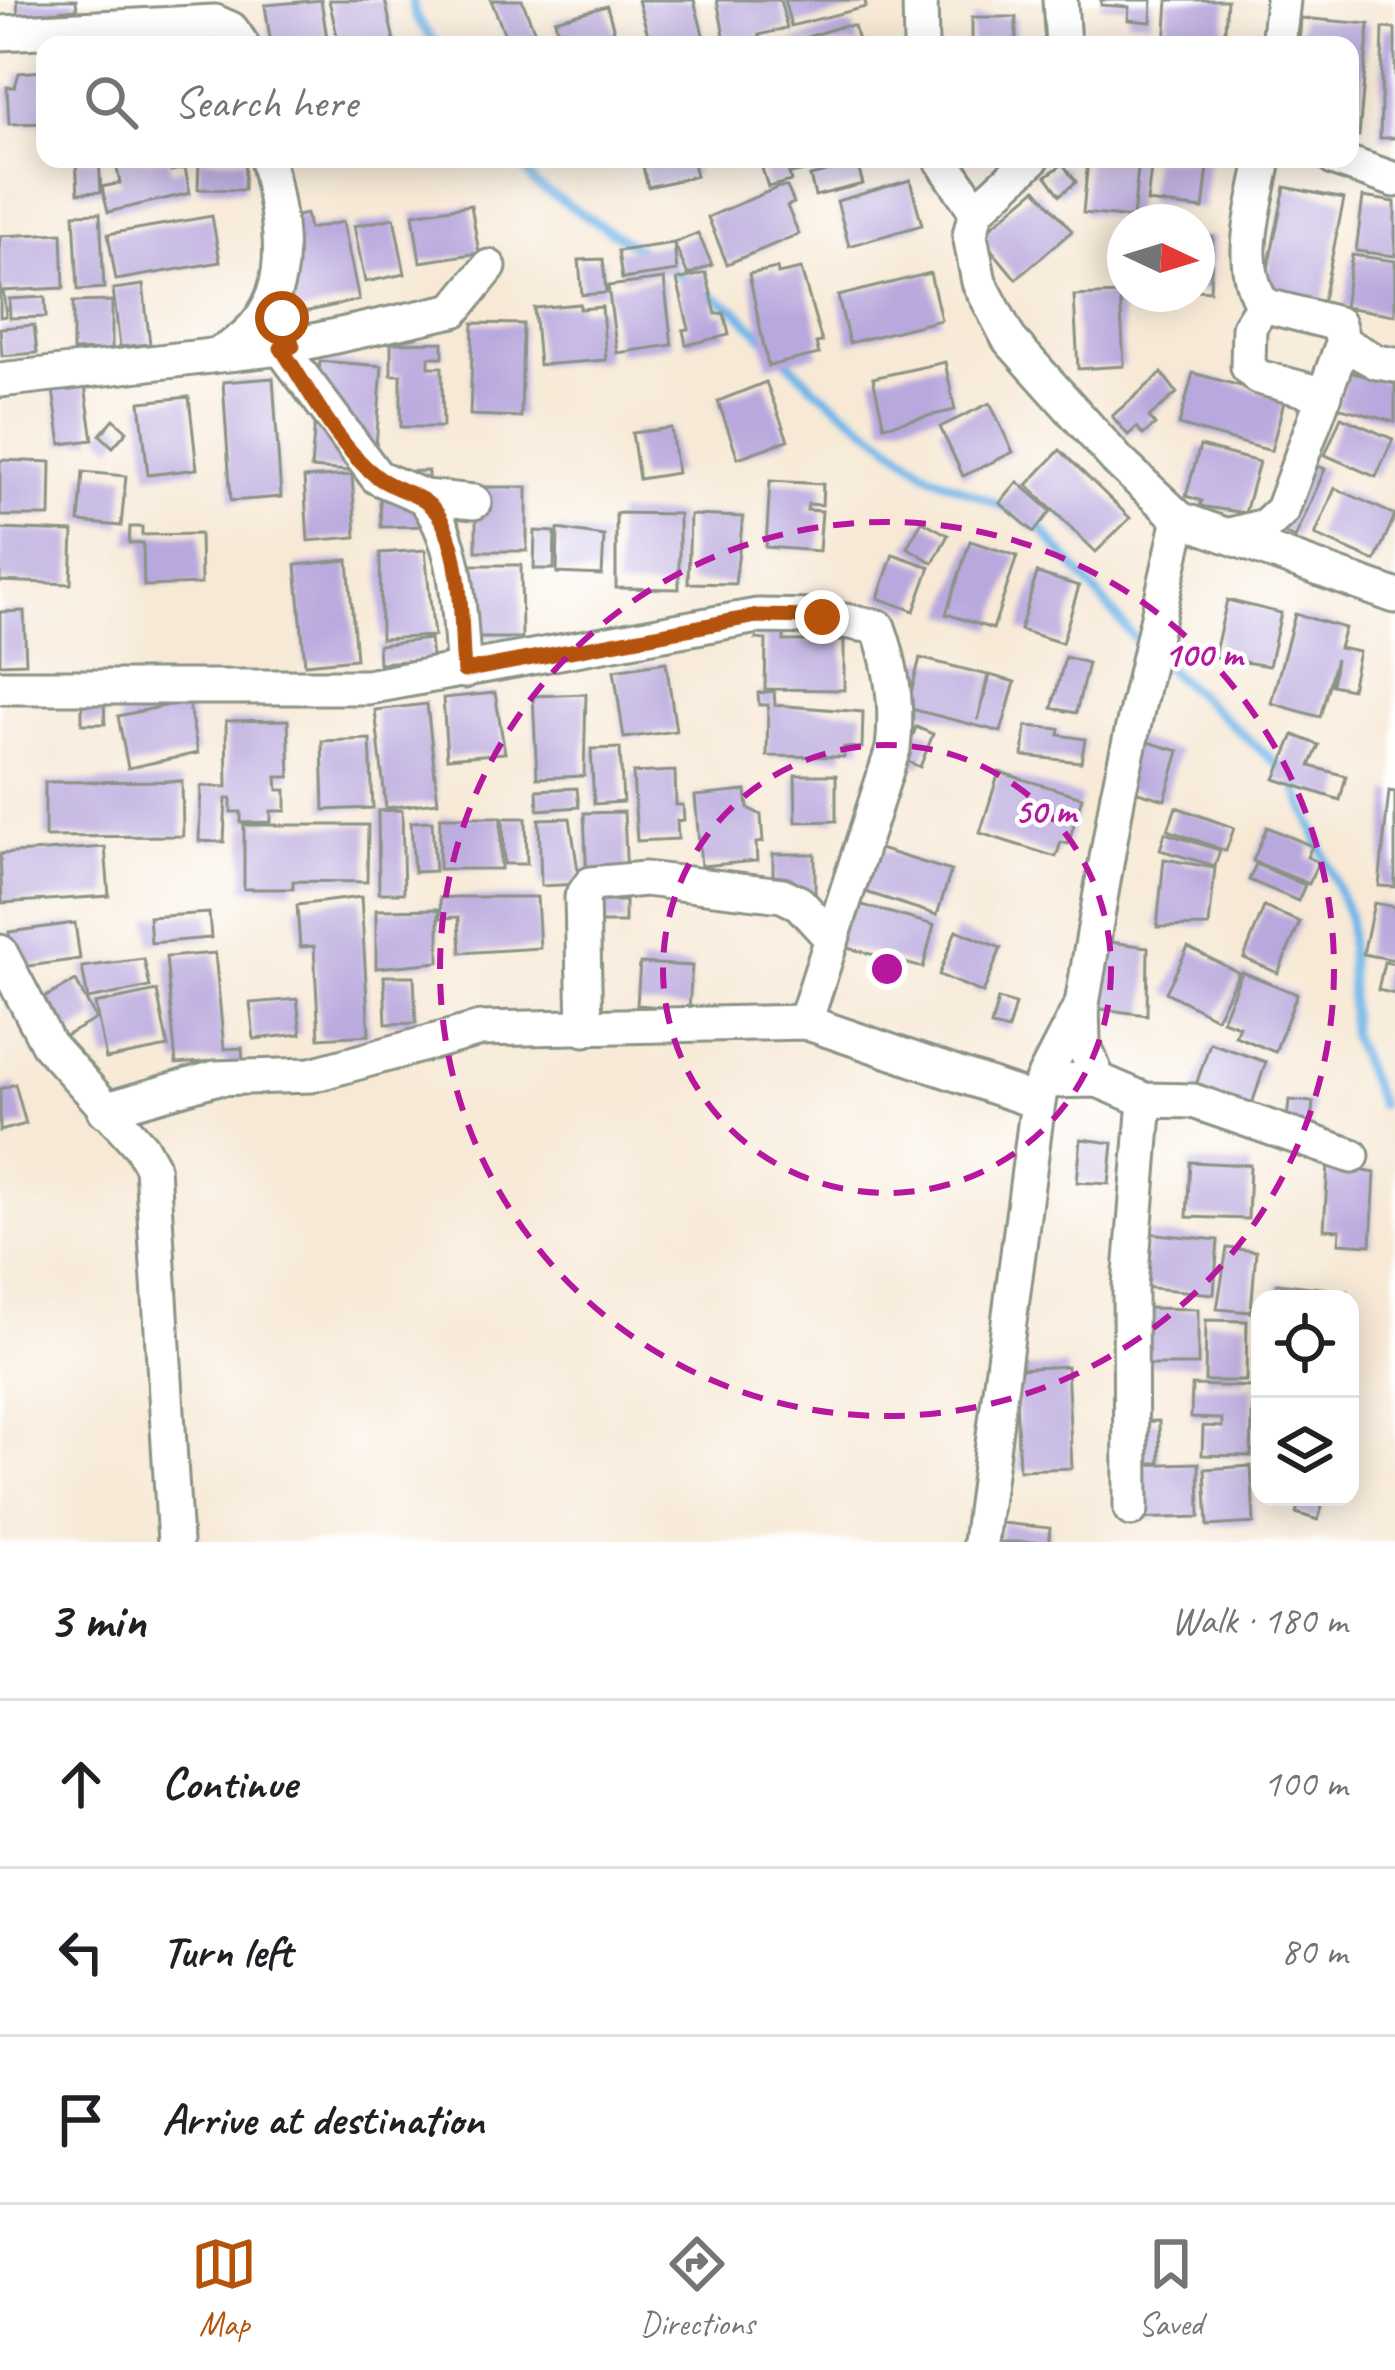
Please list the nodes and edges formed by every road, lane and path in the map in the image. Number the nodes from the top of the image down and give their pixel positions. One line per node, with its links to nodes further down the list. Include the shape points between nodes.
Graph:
1 (920, 0): 6 (street)
2 (1060, 0): 7 (street)
3 (1283, 0): 8 (street)
4 (0, 33): 5 (street, via 215,22)
5 (236, 36)
6 (921, 36)
7 (1062, 36)
8 (1279, 36)
9 (1359, 167): 14 (street)
10 (269, 168): 17 (street, via 280,278)
11 (947, 168): 15 (street)
12 (1022, 168): 15 (street)
13 (1262, 168): 18 (street, via 1247,260)
14 (1395, 180)
15 (976, 211): 27 (street, via 970,235 979,282 1009,339)
16 (490, 267): 20 (street, via 454,310)
17 (275, 301): 20 (street); 21 (street, via 244,341)
18 (1263, 305): 19 (street, via 1338,324); 24 (street, via 1250,327 1248,367 1258,377)
19 (1343, 344): 22 (street); 24 (street)
20 (287, 347): 21 (street); 25 (street, via 335,428 377,477)
21 (212, 358): 23 (street)
22 (1389, 360)
23 (0, 380)
24 (1324, 394): 28 (street, via 1282,510 1265,526)
25 (424, 497): 26 (street); 30 (street, via 444,524 454,565)
26 (474, 502)
27 (1180, 519): 28 (street); 35 (street, via 1118,794)
28 (1234, 534): 29 (street)
29 (1395, 596)
30 (464, 671): 31 (street, via 367,687); 32 (street, via 757,616 878,627 897,720 893,749)
31 (0, 687)
32 (832, 939): 36 (street); 37 (street, via 782,895 645,879 591,884 582,897)
33 (0, 952): 34 (street)
34 (11, 996): 41 (street)
35 (1082, 1004): 38 (street, via 1083,1043); 39 (street)
36 (805, 1022): 37 (street); 39 (street)
37 (585, 1028): 41 (street, via 480,1029 311,1075 215,1078)
38 (1098, 1080): 39 (street); 40 (street)
39 (1040, 1091): 45 (street)
40 (1145, 1100): 42 (street, via 1193,1101); 43 (street, via 1130,1286)
41 (104, 1110): 44 (street, via 140,1147 155,1187)
42 (1352, 1156)
43 (1131, 1509)
44 (175, 1542)
45 (980, 1542)

